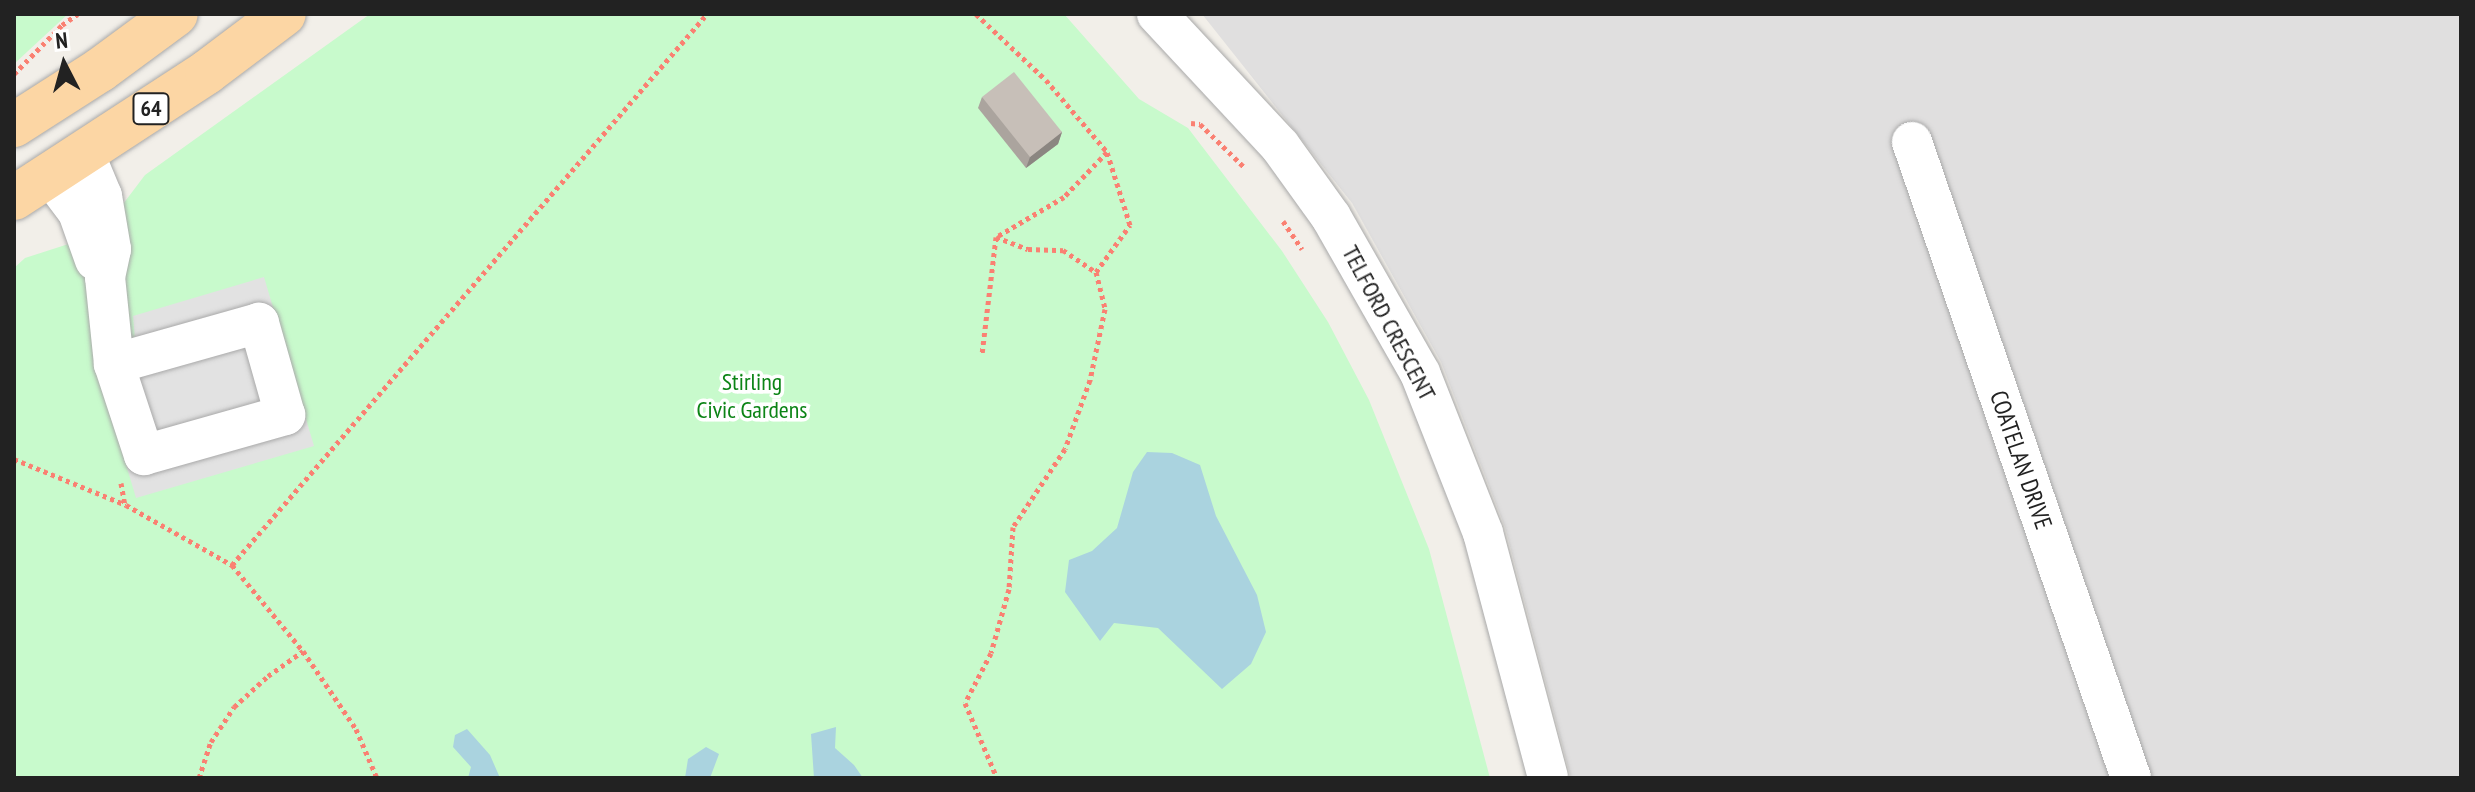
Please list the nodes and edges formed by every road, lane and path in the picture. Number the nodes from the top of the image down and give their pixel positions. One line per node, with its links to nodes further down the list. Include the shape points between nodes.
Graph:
1 (78, 14): 7 (path)
2 (176, 14): 9 (main road, 64)
3 (284, 14): 13 (main road, 64, via 207,72)
4 (707, 14): 21 (path)
5 (976, 14): 11 (path, via 1046,80)
6 (1157, 14): 26 (street, TELFORD CRESCENT, via 1280,146 1331,217 1420,373 1483,533)
7 (14, 74)
8 (1191, 123): 12 (path, via 1200,124)
9 (14, 125)
10 (1912, 142): 27 (street, COATELAN DRIVE)
11 (1107, 152): 15 (path, via 1064,197); 17 (path, via 1130,225)
12 (1250, 173)
13 (49, 175): 19 (street, via 102,196 111,249 105,277)
14 (1281, 218): 16 (path)
15 (996, 237): 17 (path, via 1028,249 1063,250); 18 (path)
16 (1304, 253)
17 (1096, 272): 25 (path, via 1105,309 1090,380 1065,449 1013,527 1009,589 991,653 965,703)
18 (982, 354)
19 (114, 364)
20 (14, 459): 21 (path, via 126,505)
21 (232, 565): 22 (path)
22 (303, 651): 23 (path, via 234,707 211,742); 24 (path, via 356,729)
23 (199, 778)
24 (377, 778)
25 (997, 778)
26 (1548, 778)
27 (2131, 778)

